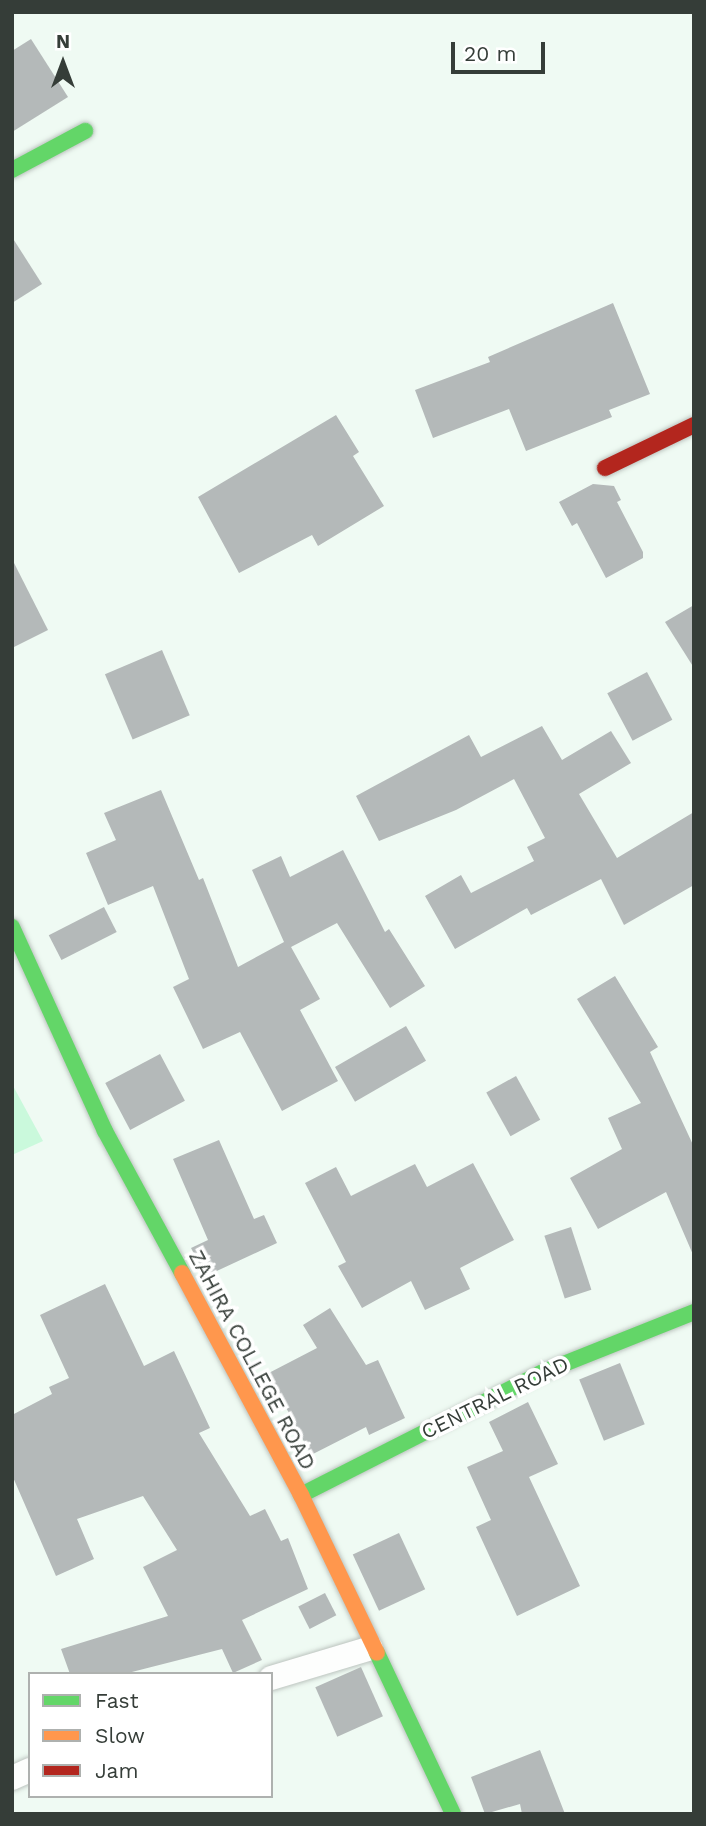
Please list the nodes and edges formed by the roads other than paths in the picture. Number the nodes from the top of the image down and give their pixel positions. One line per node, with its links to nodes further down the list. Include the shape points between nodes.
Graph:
1 (85, 131): 2 (street)
2 (12, 170)
3 (694, 425): 4 (street)
4 (605, 468)
5 (12, 927): 7 (street, ZAHIRA COLLEGE ROAD, via 105,1131)
6 (694, 1312): 7 (street, CENTRAL ROAD, via 541,1373)
7 (301, 1494): 8 (street, ZAHIRA COLLEGE ROAD)
8 (371, 1648): 9 (street); 12 (street, ZAHIRA COLLEGE ROAD)
9 (273, 1677)
10 (28, 1771): 11 (street)
11 (12, 1778)
12 (453, 1814)

